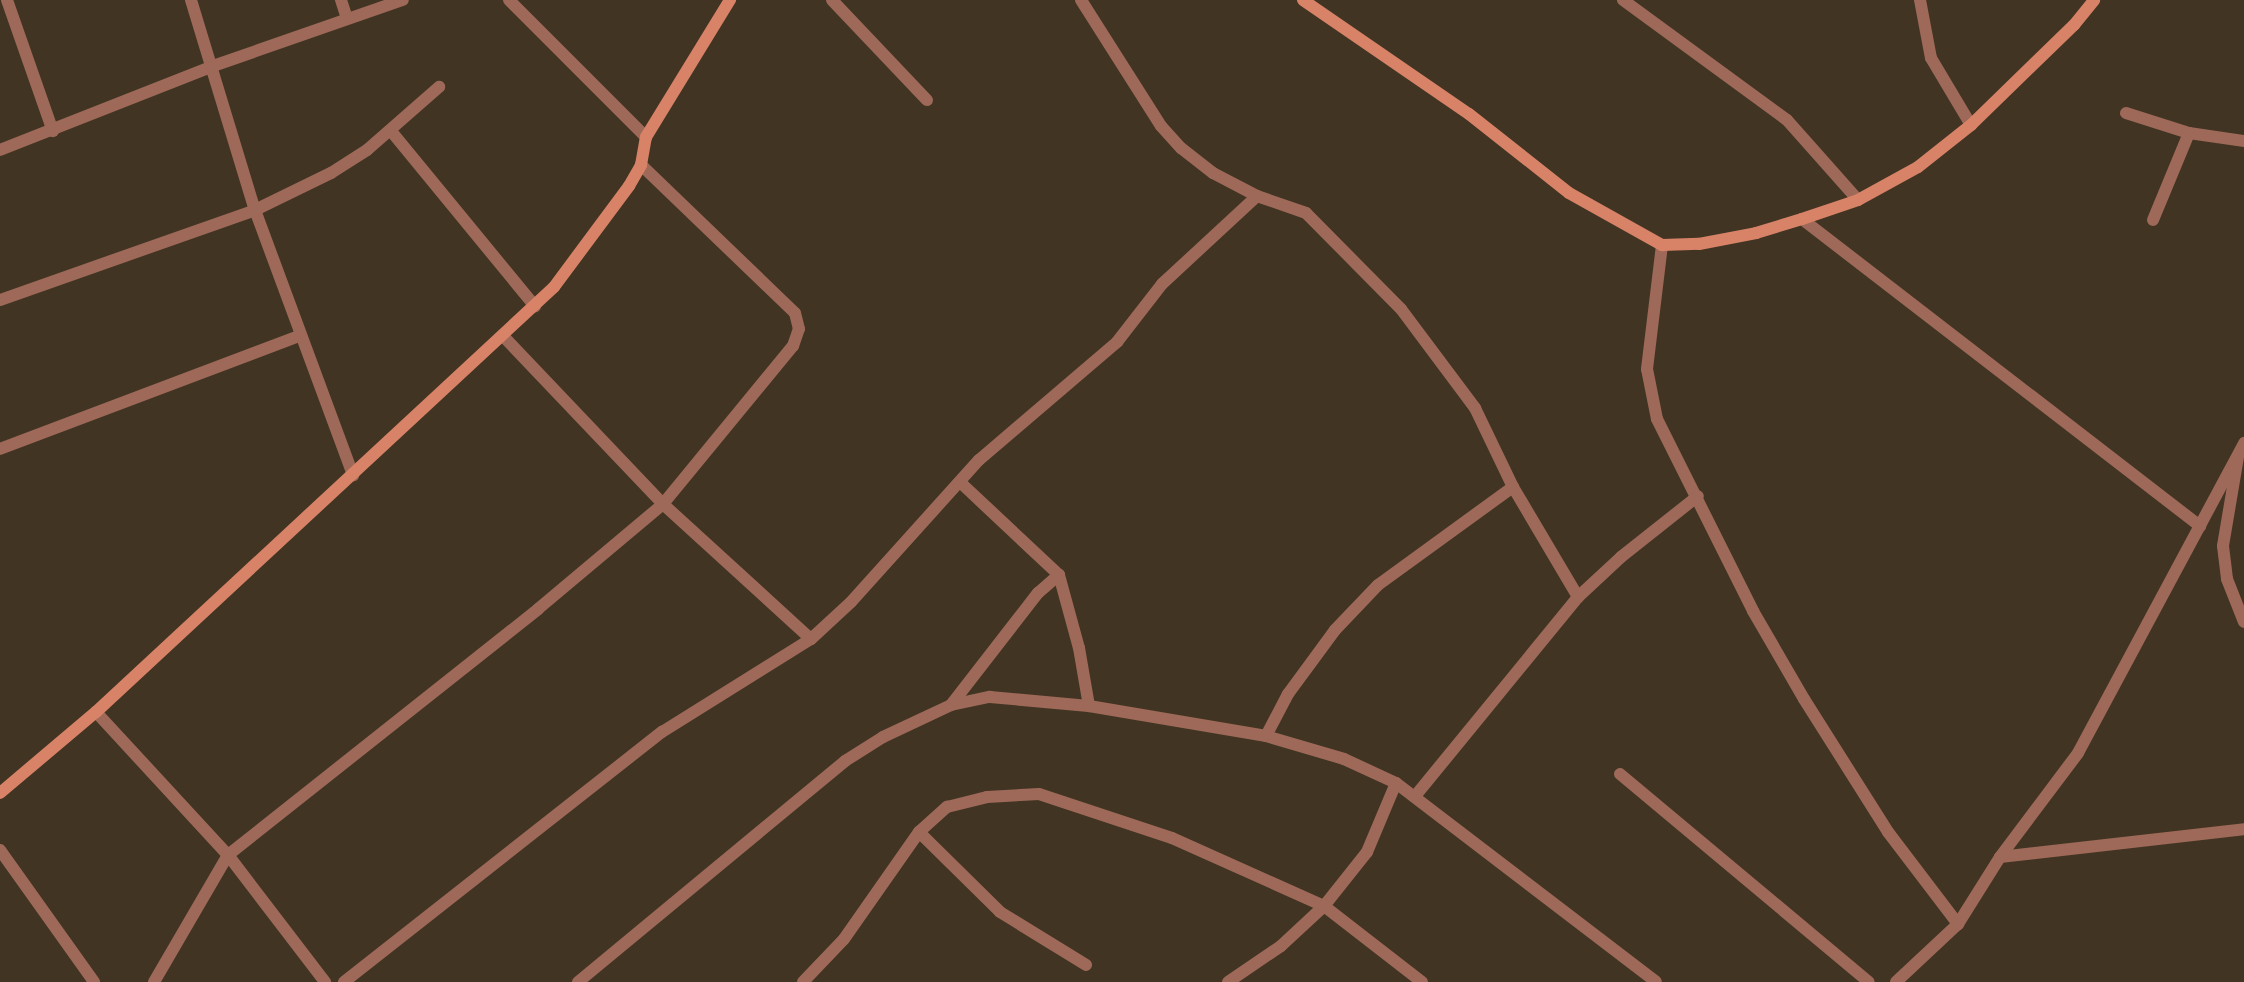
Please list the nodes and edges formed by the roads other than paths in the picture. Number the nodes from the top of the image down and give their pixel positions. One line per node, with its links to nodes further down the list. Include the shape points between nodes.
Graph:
1 (7, 0): 19 (street)
2 (190, 0): 14 (street)
3 (341, 0): 13 (street)
4 (403, 0): 13 (street)
5 (509, 0): 22 (street)
6 (729, 0): 22 (main road)
7 (832, 0): 16 (street)
8 (1081, 0): 26 (street, via 1161,126 1181,148 1213,172)
9 (1303, 0): 31 (main road, via 1469,114 1569,193)
10 (1623, 0): 27 (street, via 1787,120)
11 (1920, 0): 18 (street, via 1931,58)
12 (2094, 0): 18 (main road, via 2074,25)
13 (347, 18): 14 (street)
14 (213, 66): 19 (street); 28 (street)
15 (439, 87): 20 (street)
16 (927, 100)
17 (2126, 113): 21 (street)
18 (1971, 125): 27 (main road, via 1918,167)
19 (53, 131): 24 (street)
20 (391, 131): 28 (street, via 331,173); 33 (street)
21 (2189, 133): 23 (street); 30 (street)
22 (646, 137): 25 (main road)
23 (2244, 141)
24 (0, 150)
25 (641, 165): 33 (main road, via 594,237); 42 (street, via 795,313 799,329 793,346)
26 (1257, 196): 39 (street, via 1162,284 1117,342 979,460); 40 (street, via 1306,213 1401,309 1475,408)
27 (1858, 200): 29 (main road)
28 (255, 210): 32 (street); 34 (street)
29 (1802, 219): 31 (main road, via 1699,244); 43 (street)
30 (2153, 220)
31 (1662, 245): 41 (street, via 1647,369 1650,394 1657,419)
32 (0, 300)
33 (535, 306): 35 (main road)
34 (299, 336): 37 (street); 38 (street)
35 (504, 337): 38 (main road); 42 (street)
36 (2241, 448): 43 (street); 46 (street, via 2223,546 2227,579)
37 (0, 449)
38 (353, 475): 50 (main road)
39 (961, 483): 44 (street); 47 (street, via 851,602)
40 (1513, 487): 45 (street); 51 (street, via 1378,585 1335,630 1288,694)
41 (1698, 496): 45 (street); 62 (street, via 1753,610 1815,718 1888,832)
42 (663, 504): 47 (street); 59 (street, via 538,609)
43 (2200, 526): 60 (street, via 2078,753)
44 (1059, 575): 48 (street, via 1038,593); 49 (street, via 1079,648)
45 (1578, 597): 55 (street)
46 (2244, 622)
47 (811, 639): 67 (street, via 662,732)
48 (951, 705): 49 (street, via 990,697); 68 (street, via 884,737 845,761)
49 (1089, 706): 51 (street)
50 (96, 712): 54 (main road); 59 (street)
51 (1266, 736): 53 (street, via 1344,759)
52 (1620, 774): 73 (street)
53 (1396, 783): 55 (street); 61 (street, via 1367,852)
54 (0, 793)
55 (1416, 795): 72 (street)
56 (2244, 830): 60 (street)
57 (919, 832): 61 (street, via 947,807 987,797 1039,794 1172,838); 63 (street, via 1000,912); 69 (street, via 844,939)
58 (0, 850): 64 (street)
59 (228, 855): 65 (street); 66 (street)
60 (2000, 857): 62 (street)
61 (1324, 906): 70 (street, via 1281,946); 71 (street)
62 (1958, 924): 74 (street)
63 (1086, 965)
64 (94, 982)
65 (154, 982)
66 (325, 982)
67 (344, 982)
68 (578, 982)
69 (803, 982)
70 (1228, 982)
71 (1422, 982)
72 (1656, 982)
73 (1869, 982)
74 (1896, 982)

